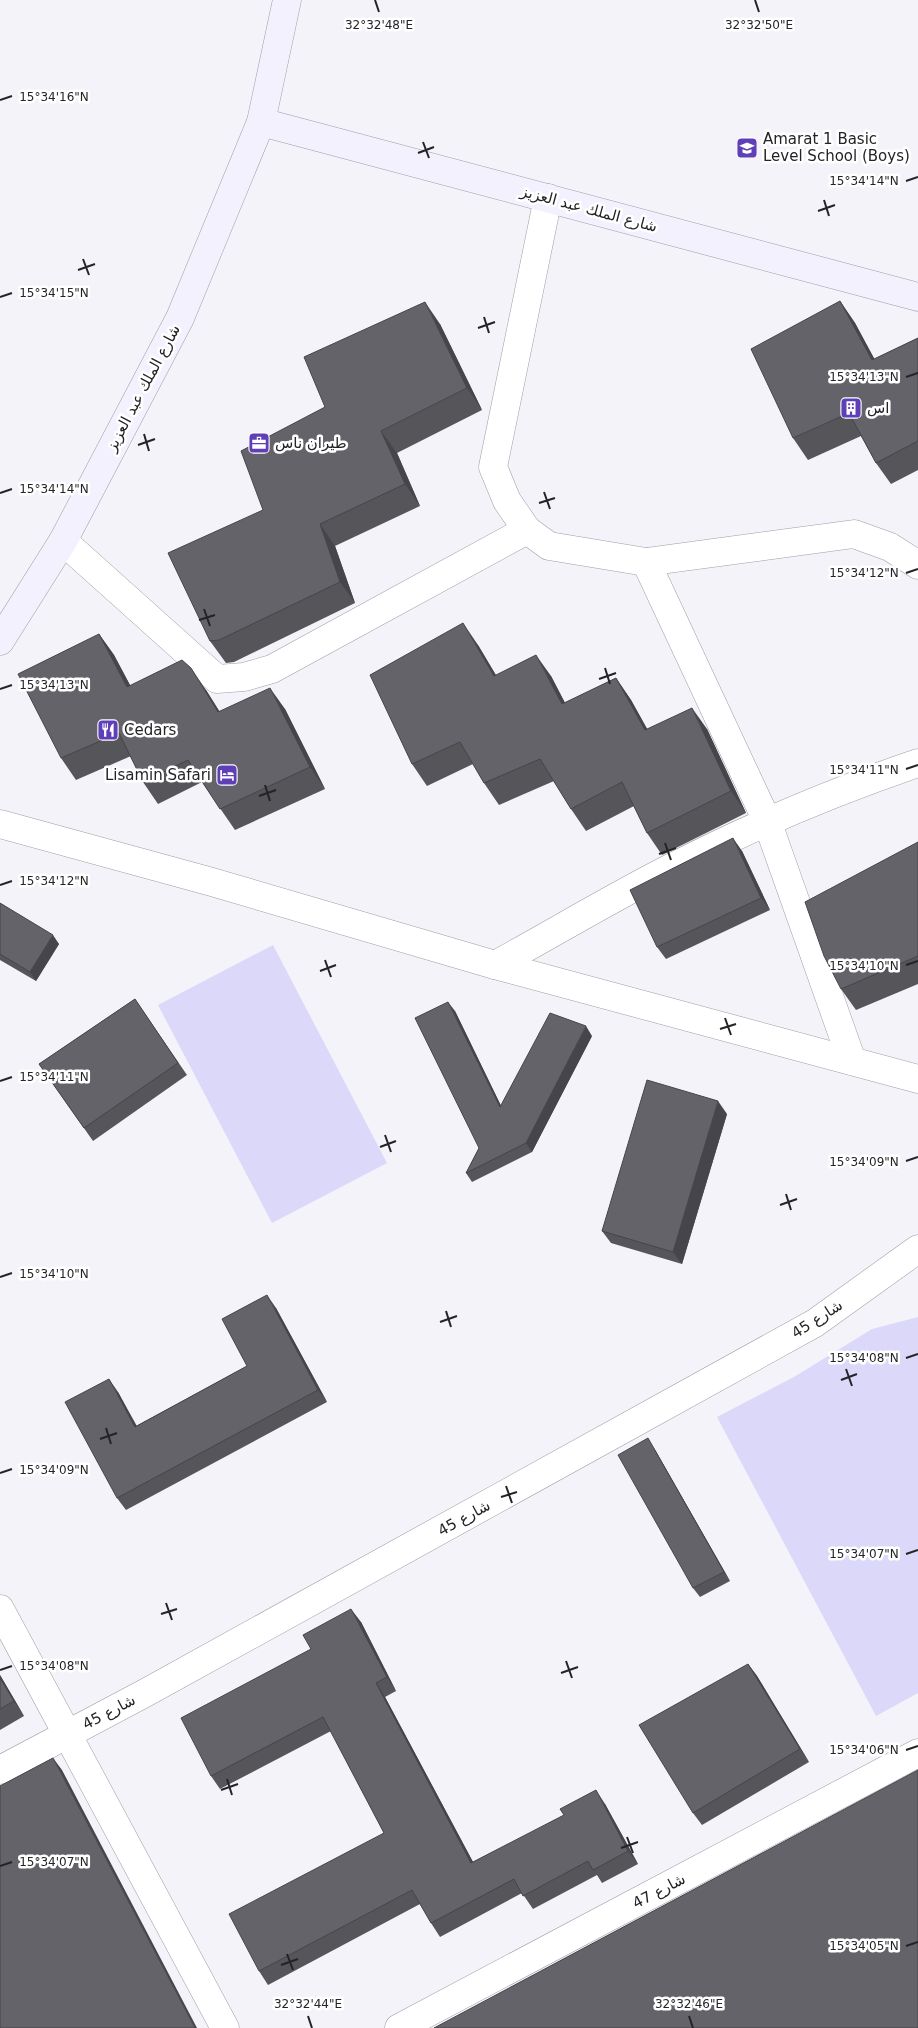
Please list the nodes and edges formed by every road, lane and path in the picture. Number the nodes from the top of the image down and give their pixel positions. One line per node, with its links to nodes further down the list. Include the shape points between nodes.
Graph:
1 (287, 0): 2 (street, شارع الملك عبد العزيز)
2 (261, 122): 3 (street, شارع الملك عبد العزيز); 6 (street, شارع الملك عبد العزيز, via 180,318)
3 (548, 198): 4 (street, شارع الملك عبد العزيز); 5 (street, via 493,467 507,501)
4 (918, 297)
5 (527, 530): 6 (street, via 272,669 244,678 217,679); 7 (street, via 549,546)
6 (63, 540): 9 (street, شارع الملك عبد العزيز)
7 (646, 562): 8 (street, via 854,534 890,547); 11 (street)
8 (918, 565)
9 (0, 641)
10 (918, 763): 11 (street, via 861,782)
11 (767, 821): 13 (street, via 661,873); 14 (street)
12 (0, 824): 13 (street)
13 (495, 965): 14 (street)
14 (852, 1061): 15 (street)
15 (918, 1079)
16 (918, 1249): 18 (street, شارع 45, via 814,1323)
17 (0, 1609): 18 (street)
18 (68, 1734): 20 (street, شارع 45); 21 (street)
19 (918, 1753): 22 (street, شارع 47)
20 (0, 1770)
21 (225, 2028)
22 (399, 2028)

